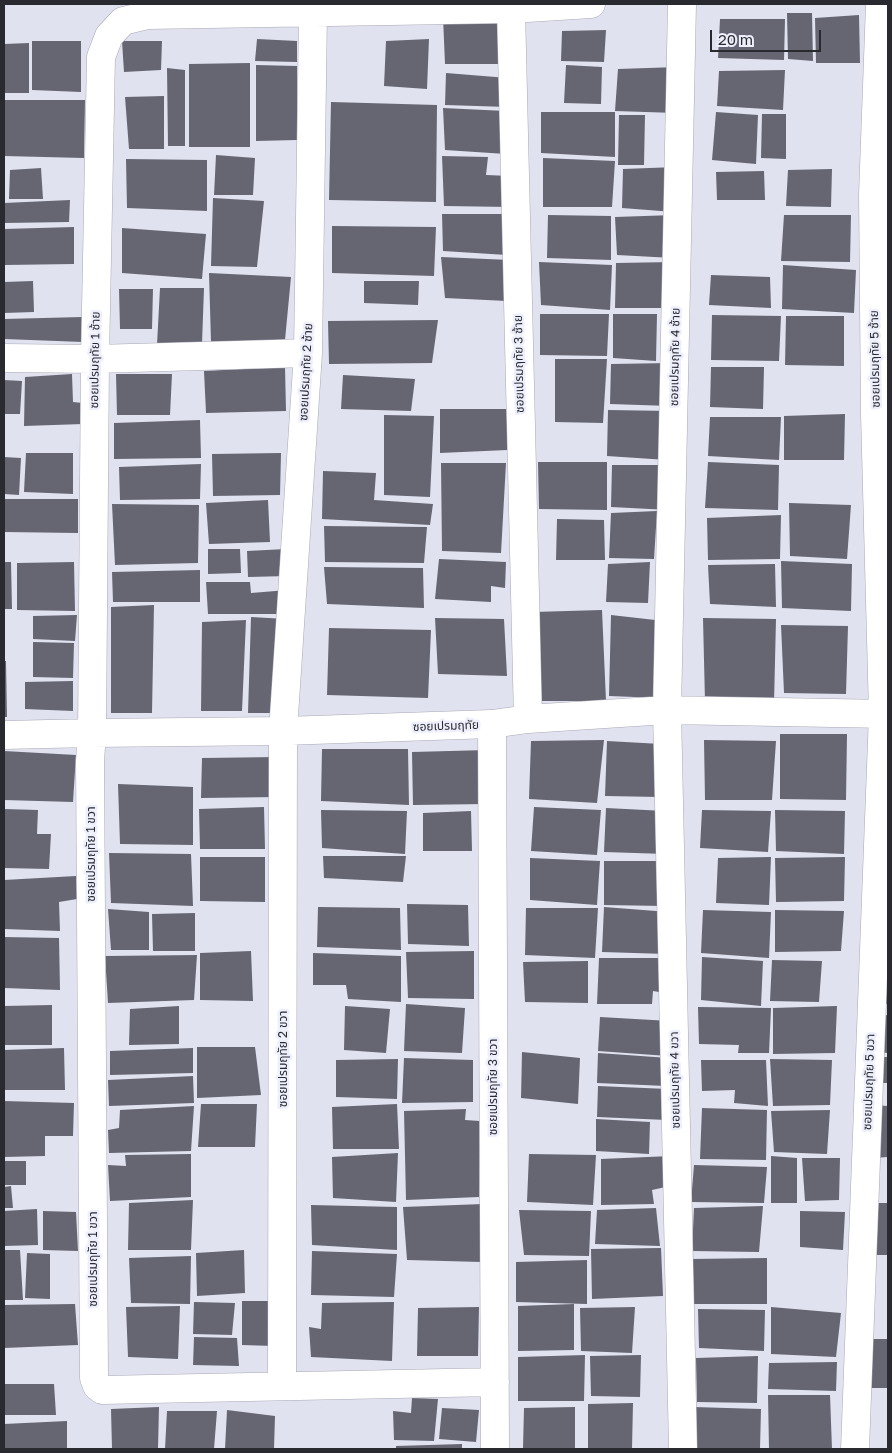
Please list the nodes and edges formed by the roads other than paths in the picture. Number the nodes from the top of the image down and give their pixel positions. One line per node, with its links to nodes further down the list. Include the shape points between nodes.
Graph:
1 (591, 4): 4 (street, ซอยเปรมฤทัย 1 ซ้าย)
2 (682, 4): 9 (street, ซอยเปรมฤทัย 4 ซ้าย)
3 (880, 4): 10 (street, ซอยเปรมฤทัย 5 ซ้าย, via 873,196 875,414)
4 (511, 9): 5 (street, ซอยเปรมฤทัย 1 ซ้าย); 11 (street, ซอยเปรมฤทัย 3 ซ้าย)
5 (313, 13): 6 (street, ซอยเปรมฤทัย 2 ซ้าย); 8 (street, ซอยเปรมฤทัย 1 ซ้าย, via 148,15 123,21 109,36 101,57)
6 (308, 353): 8 (street); 13 (street, ซอยเปรมฤทัย 2 ซ้าย)
7 (4, 358): 8 (street)
8 (95, 358): 14 (street, ซอยเปรมฤทัย 1 ซ้าย)
9 (667, 710): 10 (street, ซอยเปรมฤทัย); 11 (street, ซอยเปรมฤทัย); 19 (street, ซอยเปรมฤทัย 4 ขวา)
10 (886, 714): 20 (street, ซอยเปรมฤทัย 5 ขวา)
11 (528, 719): 12 (street, ซอยเปรมฤทัย)
12 (492, 724): 13 (street, ซอยเปรมฤทัย); 16 (street, ซอยเปรมฤทัย 3 ขวา)
13 (283, 731): 14 (street, ซอยเปรมฤทัย); 17 (street, ซอยเปรมฤทัย 2 ขวา)
14 (92, 732): 15 (street, ซอยเปรมฤทัย); 17 (street, ซอยเปรมฤทัย 1 ขวา, via 94,1378 102,1390)
15 (4, 735)
16 (495, 1382): 17 (street, ซอยเปรมฤทัย 1 ขวา); 18 (street, ซอยเปรมฤทัย 3 ขวา)
17 (282, 1386)
18 (495, 1449)
19 (683, 1449)
20 (855, 1449)

